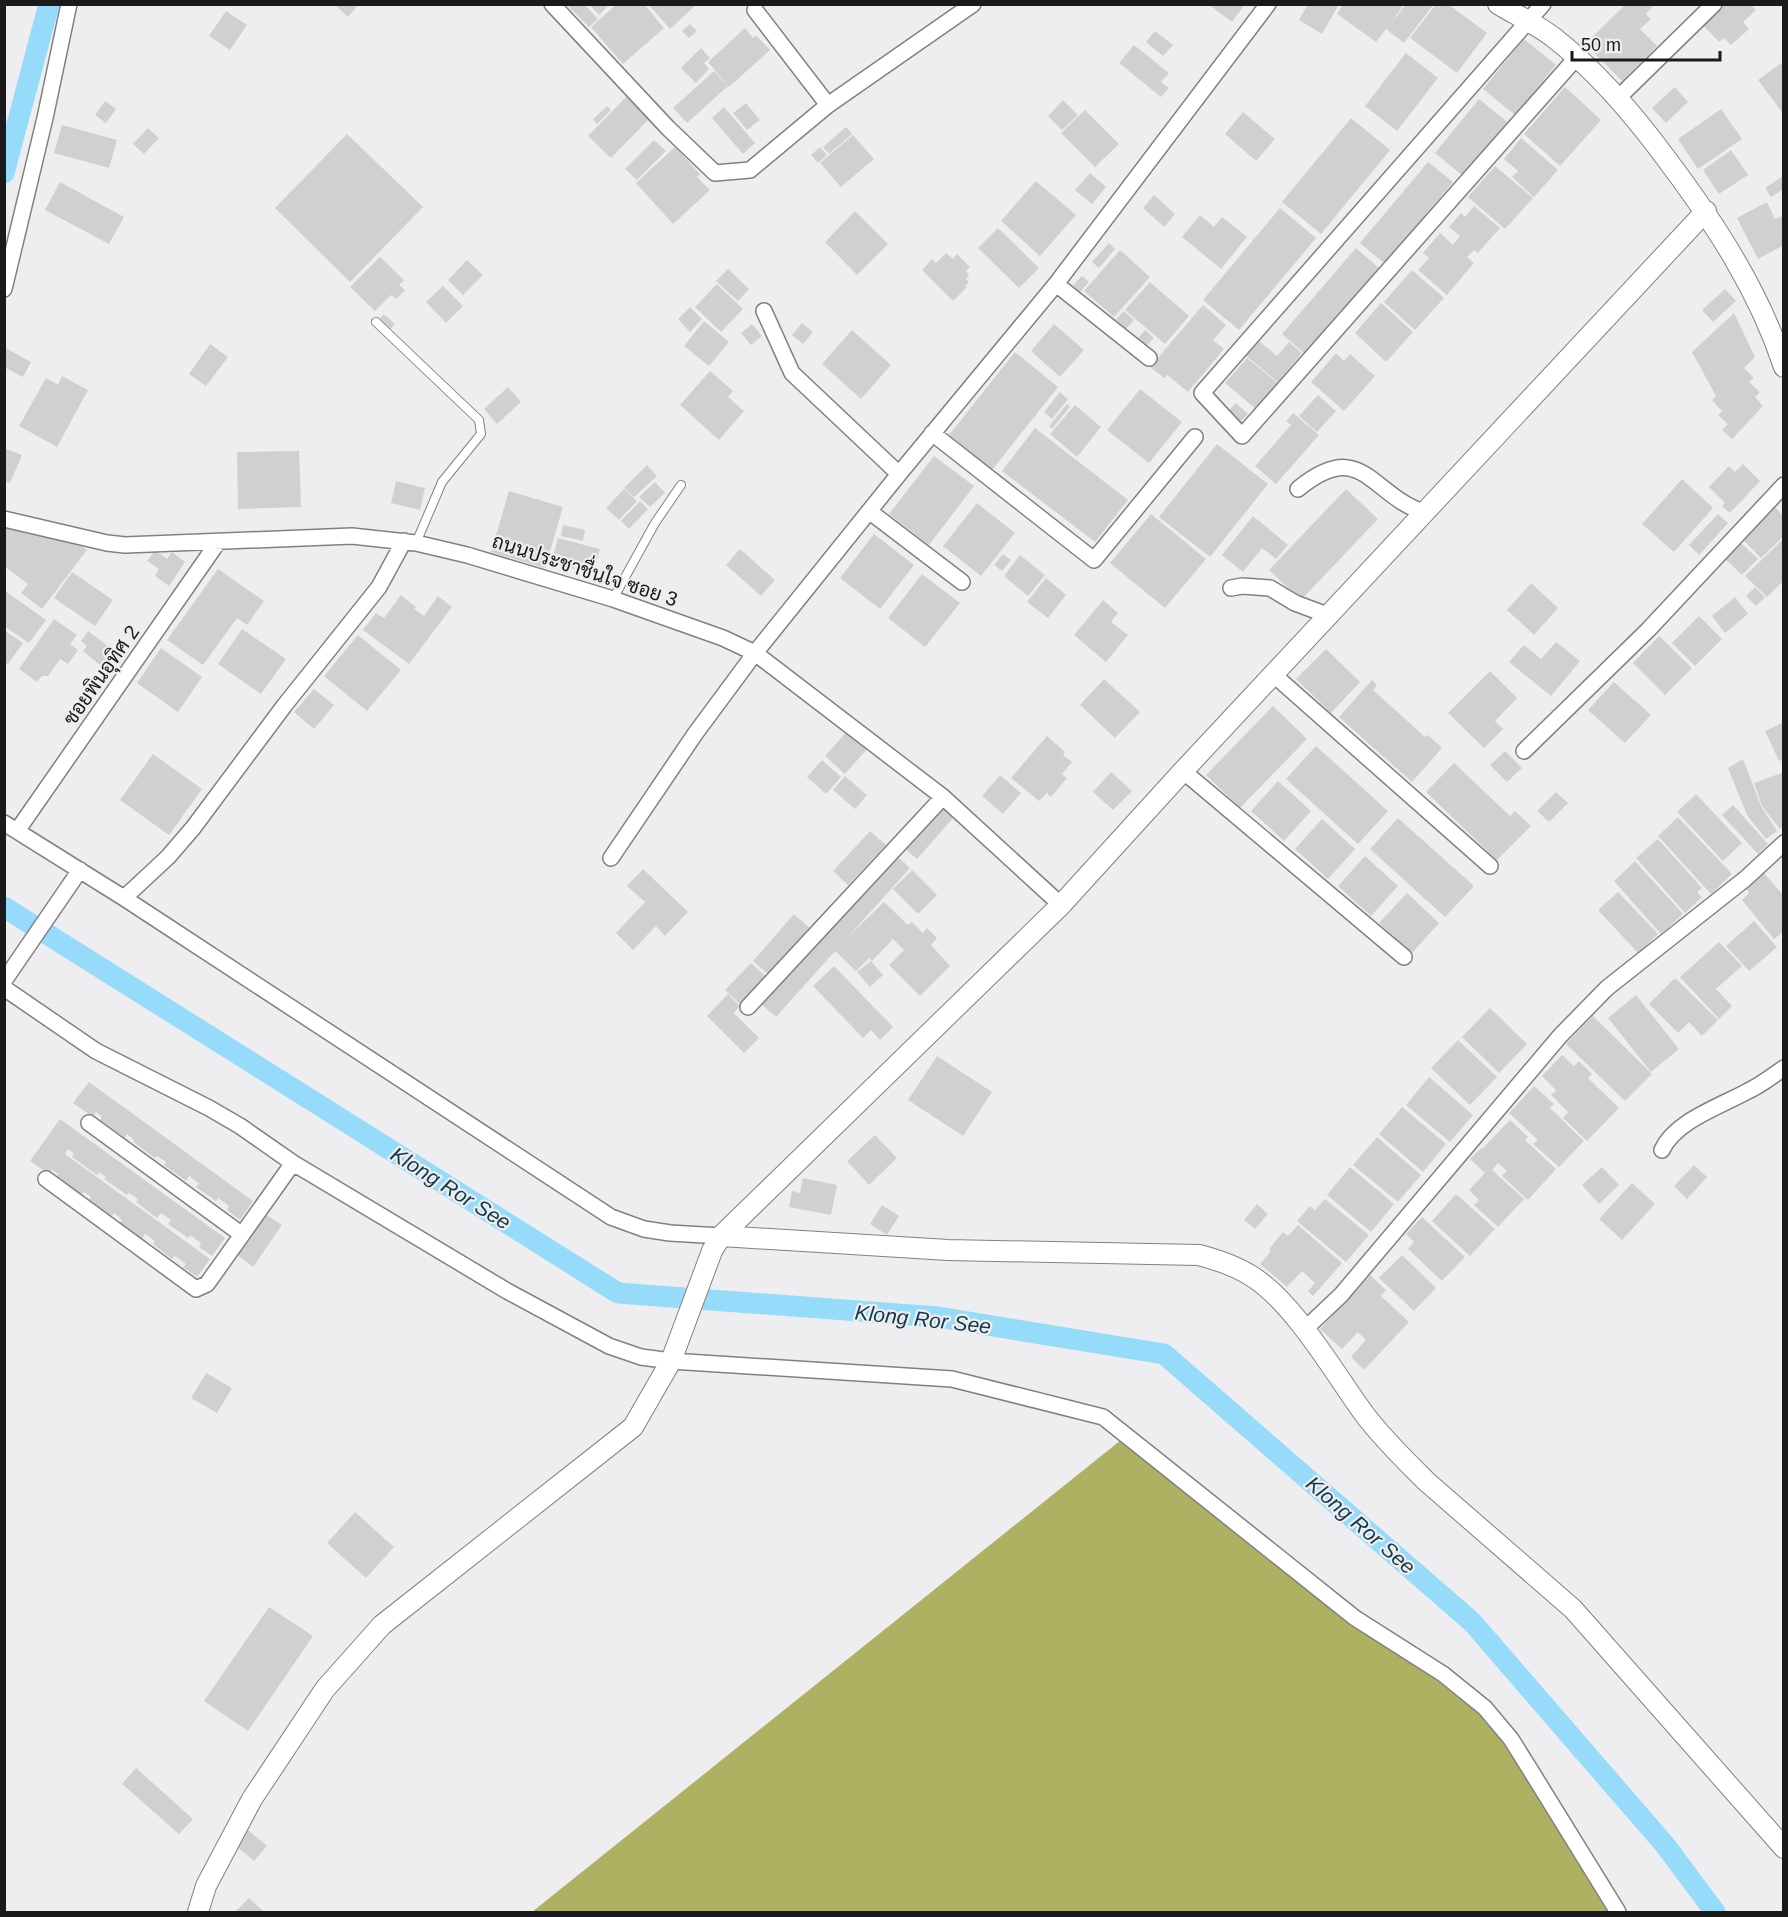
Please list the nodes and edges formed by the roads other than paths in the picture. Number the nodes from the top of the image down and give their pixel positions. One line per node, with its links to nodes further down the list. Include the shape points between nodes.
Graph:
1 (69, 4): 15 (street)
2 (552, 4): 12 (street, via 715,173 750,170)
3 (973, 4): 12 (street)
4 (1268, 4): 14 (street)
5 (1498, 4): 9 (street)
6 (1542, 4): 9 (street)
7 (1714, 4): 11 (street)
8 (754, 10): 12 (street)
9 (1527, 20): 10 (street); 10 (street, via 1202,393 1242,436)
10 (1577, 57): 11 (street)
11 (1617, 99): 13 (street)
12 (828, 105)
13 (1706, 211): 19 (street, via 1745,277); 27 (street)
14 (1056, 284): 18 (street); 20 (street)
15 (4, 289)
16 (764, 311): 22 (street, via 792,373)
17 (376, 322): 30 (lane, via 479,420 481,434 442,482)
18 (1149, 358)
19 (1784, 367)
20 (932, 433): 21 (street, via 1094,560); 22 (street)
21 (1195, 437)
22 (898, 474): 26 (street)
23 (681, 485): 33 (lane)
24 (1784, 485): 37 (street, via 1648,630)
25 (1298, 489): 27 (street, via 1332,468 1352,468 1365,473 1406,506)
26 (869, 511): 31 (street); 35 (street)
27 (1426, 513): 34 (street)
28 (4, 519): 29 (street, ถนนประชาชื่นใจ ซอย 3, via 107,543)
29 (218, 542): 30 (street, ถนนประชาชื่นใจ ซอย 3, via 352,536); 40 (street, ซอยพินอุทิศ 2)
30 (410, 542): 33 (street, ถนนประชาชื่นใจ ซอย 3); 45 (street, via 193,828)
31 (962, 582)
32 (1231, 588): 34 (street, via 1270,588 1295,603)
33 (613, 599): 35 (street, ถนนประชาชื่นใจ ซอย 3)
34 (1330, 616): 36 (street)
35 (755, 653): 39 (street, ถนนประชาชื่นใจ ซอย 3); 42 (street)
36 (1274, 675): 38 (street); 43 (street)
37 (1524, 751)
38 (1183, 771): 46 (street); 47 (street)
39 (943, 797): 46 (street, ถนนประชาชื่นใจ ซอย 3); 50 (street)
40 (11, 827): 44 (street)
41 (1784, 843): 58 (street, via 1745,879 1607,988 1568,1028 1341,1295)
42 (611, 858)
43 (1490, 866)
44 (80, 870): 45 (street); 48 (street)
45 (124, 898): 57 (street, via 611,1217 644,1229)
46 (1061, 905): 57 (street)
47 (1404, 957)
48 (4, 981)
49 (4, 988): 54 (street, via 96,1051 209,1108)
50 (748, 1006)
51 (1784, 1068): 53 (street, via 1677,1130)
52 (89, 1123): 56 (street)
53 (1662, 1150)
54 (293, 1163): 56 (street); 59 (street, via 507,1291 609,1346 641,1357)
55 (46, 1179): 56 (street, via 193,1288 207,1284)
56 (241, 1234)
57 (717, 1244): 58 (street, via 1198,1255 1222,1261 1255,1278); 59 (street)
58 (1305, 1330): 60 (street, via 1367,1418 1405,1461 1572,1609)
59 (673, 1354): 61 (street, via 633,1427 382,1625 325,1689 252,1799 206,1886); 62 (street, via 952,1379 1103,1417 1355,1618 1443,1674 1485,1708 1531,1771)
60 (1784, 1848)
61 (198, 1912)
62 (1618, 1912)

